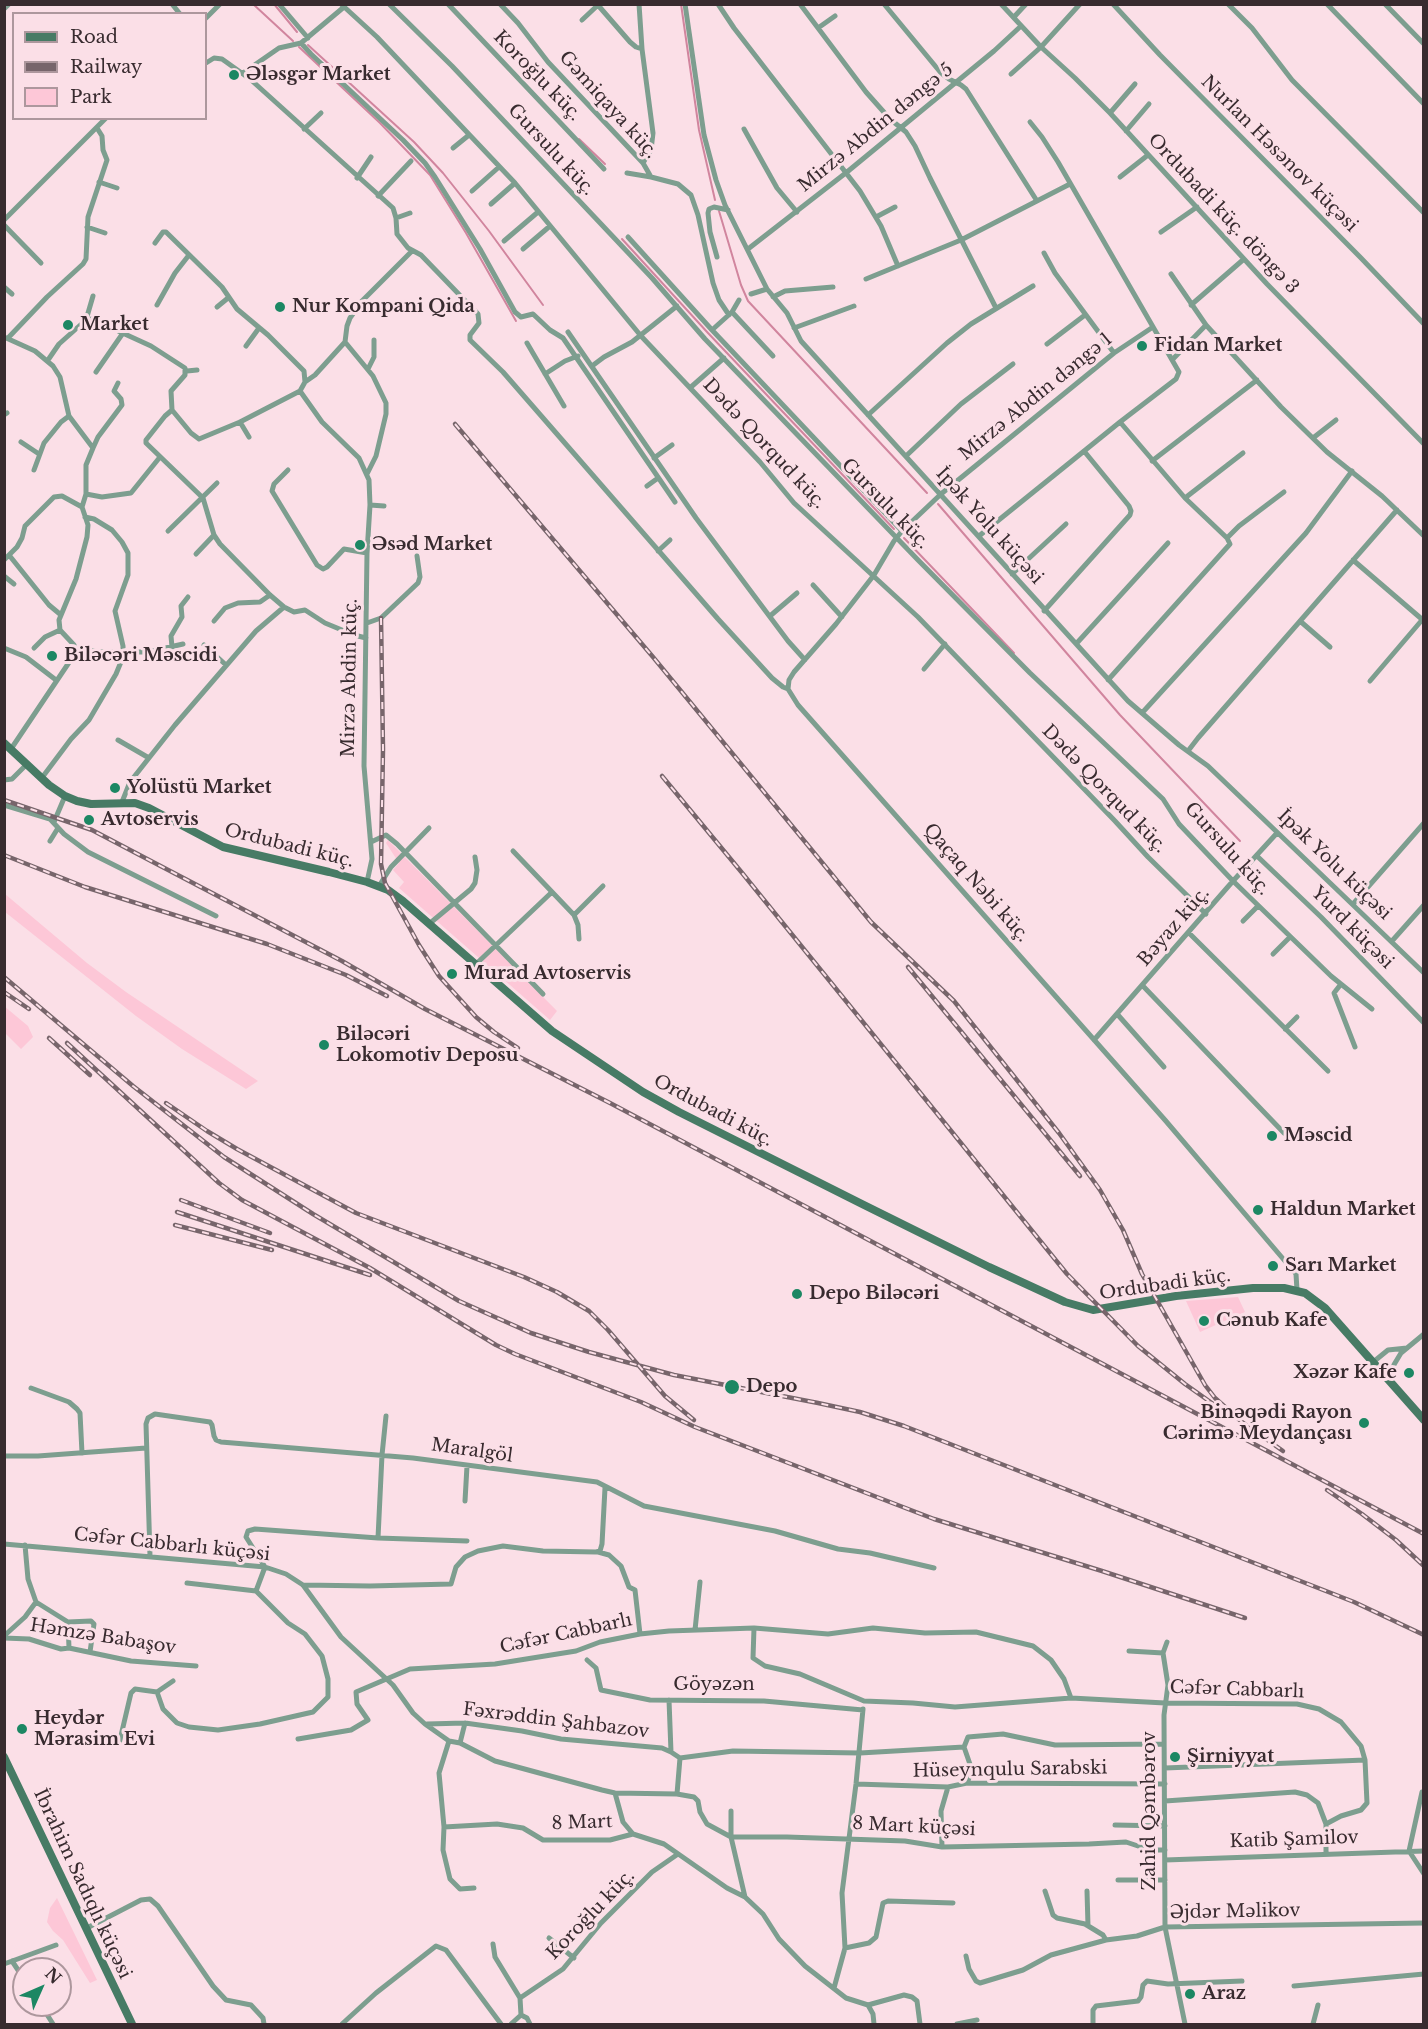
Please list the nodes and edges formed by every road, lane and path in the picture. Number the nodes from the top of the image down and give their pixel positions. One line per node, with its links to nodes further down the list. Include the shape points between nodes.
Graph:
1 (9, 4): 21 (street)
2 (220, 4): 23 (street)
3 (279, 4): 28 (street)
4 (389, 4): 112 (street, Gursulu küç.)
5 (448, 4): 56 (street, Koroğlu küç.)
6 (639, 4): 32 (street)
7 (685, 4): 72 (street, İpək Yolu küçəsi, via 704,135)
8 (718, 4): 57 (street)
9 (800, 4): 27 (street)
10 (884, 4): 36 (street, via 941,74)
11 (1001, 4): 24 (street, Ordubadi küç. döngə 3)
12 (1026, 4): 24 (street)
13 (1080, 4): 31 (street)
14 (1113, 4): 119 (street, Nurlan Həsənov küçəsi)
15 (1228, 4): 76 (street, via 1292,80)
16 (1327, 4): 39 (street)
17 (1385, 4): 30 (street)
18 (501, 5): 54 (street, Gəmiqaya küç., via 548,62)
19 (598, 5): 25 (street); 32 (street, via 630,42)
20 (342, 6): 28 (street); 49 (street, Dədə Qorqud küç., via 377,37)
21 (4, 9)
22 (835, 16): 27 (street)
23 (207, 17)
24 (1014, 17): 26 (street, Ordubadi küç. döngə 3)
25 (582, 20)
26 (1021, 26): 31 (street, Ordubadi küç. döngə 3); 36 (street, Mirzə Abdin dəngə 5)
27 (818, 28): 44 (street, via 866,92)
28 (308, 38): 29 (street)
29 (301, 43): 34 (street, via 279,48); 137 (street, via 430,170 515,312 521,317 536,316 563,338)
30 (1424, 44)
31 (1041, 47): 35 (street); 41 (street, Ordubadi küç. döngə 3)
32 (642, 49): 54 (street, via 653,133 651,150)
33 (207, 62): 34 (street, via 222,59)
34 (243, 73): 46 (street)
35 (1011, 74)
36 (955, 82): 44 (street, Mirzə Abdin dəngə 5); 68 (street, via 966,89)
37 (1135, 84): 41 (street)
38 (1149, 104): 48 (street)
39 (1424, 104)
40 (321, 112): 46 (street)
41 (1110, 113): 48 (street, Ordubadi küç. döngə 3)
42 (104, 120): 45 (street)
43 (1030, 122): 64 (street)
44 (900, 127): 57 (street, Mirzə Abdin dəngə 5); 86 (street, via 915,146)
45 (97, 128): 62 (street, via 107,158); 79 (street)
46 (304, 129): 61 (street)
47 (744, 129): 74 (street, via 777,188)
48 (1126, 131): 51 (street, Ordubadi küç. döngə 3)
49 (469, 135): 50 (street); 55 (street, Dədə Qorqud küç.)
50 (453, 148)
51 (1148, 155): 60 (street); 71 (street, Ordubadi küç. döngə 3)
52 (371, 157): 61 (street)
53 (411, 161): 67 (street)
54 (643, 163): 59 (street, Gəmiqaya küç.)
55 (499, 167): 63 (street, Dədə Qorqud küç.); 66 (street)
56 (604, 169)
57 (847, 172): 74 (street, Mirzə Abdin dəngə 5); 77 (street)
58 (627, 173): 59 (street)
59 (651, 177): 116 (street, Gəmiqaya küç., via 678,184 691,195 718,300)
60 (1120, 177)
61 (357, 178): 67 (street)
62 (99, 182): 65 (street); 82 (street)
63 (514, 183): 69 (street); 73 (street, Dədə Qorqud küç.)
64 (1070, 184): 68 (street); 121 (street)
65 (117, 188)
66 (472, 191)
67 (378, 196): 78 (street, via 393,208)
68 (1038, 201): 86 (street)
69 (491, 204)
70 (895, 207): 77 (street)
71 (1197, 207): 83 (street); 95 (street, Ordubadi küç. döngə 3)
72 (728, 210): 90 (street, İpək Yolu küçəsi); 94 (street, via 714,207 708,213)
73 (538, 212): 81 (street, Dədə Qorqud küç.); 87 (street)
74 (796, 212): 90 (street, Mirzə Abdin dəngə 5)
75 (410, 213): 78 (street)
76 (1424, 213)
77 (876, 217): 97 (street)
78 (396, 218): 91 (street, via 397,234)
79 (4, 220)
80 (4, 225): 96 (street)
81 (550, 226): 89 (street); 127 (street, Dədə Qorqud küç.)
82 (87, 227): 84 (street); 128 (street, via 83,264)
83 (1161, 232)
84 (105, 233)
85 (628, 237): 124 (street)
86 (961, 240): 97 (street); 115 (street)
87 (504, 241)
88 (155, 243): 93 (street, via 166,232)
89 (523, 249)
90 (748, 249): 103 (street, İpək Yolu küçəsi)
91 (412, 250): 130 (street, via 355,311); 201 (street, Qaçaq Nəbi küç., via 422,255 478,314 479,323 470,340 503,372)
92 (1044, 254): 117 (street)
93 (189, 255): 108 (street); 110 (street)
94 (717, 257)
95 (1244, 259): 111 (street); 163 (street, Ordubadi küç. döngə 3)
96 (41, 264)
97 (898, 266): 99 (street)
98 (1171, 274): 111 (street)
99 (866, 279)
100 (1033, 286): 115 (street)
101 (4, 287): 104 (street)
102 (833, 287): 107 (street, via 785,291)
103 (766, 289): 105 (street); 107 (street, İpək Yolu küçəsi)
104 (12, 294)
105 (751, 294)
106 (93, 296): 118 (street)
107 (773, 297): 123 (street, İpək Yolu küçəsi)
108 (228, 298): 114 (street); 122 (street)
109 (739, 300): 116 (street)
110 (157, 305)
111 (1191, 305): 120 (street)
112 (677, 306): 127 (street); 138 (street, Gursulu küç.)
113 (854, 306): 123 (street)
114 (217, 307)
115 (996, 308): 156 (street, via 947,342)
116 (730, 314): 124 (street); 136 (street, Gəmiqaya küç.)
117 (1084, 315): 132 (street); 134 (street)
118 (86, 320): 126 (street); 139 (street, via 59,344)
119 (1424, 324)
120 (1206, 325): 140 (street); 148 (street)
121 (1153, 327): 134 (street, Mirzə Abdin dəngə 1); 140 (street)
122 (259, 328): 133 (street); 149 (street, via 304,371)
123 (794, 328): 156 (street, İpək Yolu küçəsi, via 808,350)
124 (712, 330): 193 (street)
125 (567, 332): 135 (street)
126 (123, 333): 144 (street); 146 (street)
127 (641, 336): 142 (street); 151 (street, Dədə Qorqud küç.)
128 (6, 338): 139 (street)
129 (374, 340): 143 (street, via 374,357)
130 (345, 342): 143 (street, Mirzə Abdin küç.); 149 (street)
131 (527, 343): 147 (street)
132 (1047, 344)
133 (246, 346)
134 (1113, 353): 182 (street, Mirzə Abdin dəngə 1)
135 (583, 354): 137 (street); 142 (street)
136 (773, 356)
137 (576, 357): 147 (street); 177 (street)
138 (724, 358): 151 (street); 197 (street, Gursulu küç.)
139 (48, 360): 155 (street, via 60,377)
140 (1172, 360): 159 (street, via 1179,372 1176,379)
141 (1013, 364): 169 (street, via 961,404)
142 (592, 366): 171 (street)
143 (368, 369): 176 (street, Mirzə Abdin küç., via 386,408 376,456)
144 (187, 370): 145 (street); 154 (street, via 171,391)
145 (197, 370)
146 (96, 372)
147 (545, 374): 153 (street)
148 (1257, 380): 161 (street); 172 (street)
149 (305, 382): 152 (street)
150 (118, 383): 165 (street, via 114,391 122,405)
151 (691, 387): 208 (street, Dədə Qorqud küç., via 794,503)
152 (300, 391): 158 (street); 176 (street, Mirzə Abdin küç., via 322,422 358,458)
153 (564, 406)
154 (172, 410): 158 (street, via 199,439); 170 (street, via 147,440 148,447)
155 (69, 416): 165 (street); 168 (street, via 46,439)
156 (868, 416): 169 (street, İpək Yolu küçəsi)
157 (1336, 420): 161 (street)
158 (240, 422): 160 (street)
159 (1120, 422): 166 (street); 172 (street)
160 (249, 437)
161 (1313, 438): 175 (street)
162 (21, 442): 168 (street)
163 (1424, 444)
164 (672, 445): 171 (street)
165 (93, 448): 181 (street, via 86,465)
166 (1084, 451): 195 (street); 216 (street, via 1129,506 1130,515)
167 (1243, 453): 184 (street)
168 (39, 454): 173 (street)
169 (906, 456): 182 (street, İpək Yolu küçəsi)
170 (160, 457): 181 (street, via 130,492 102,497); 183 (street)
171 (654, 458): 218 (street)
172 (1152, 460): 184 (street)
173 (34, 470)
174 (288, 470): 202 (street, via 272,491 317,566 327,567 344,549)
175 (1352, 471): 189 (street); 243 (street, via 1306,533)
176 (367, 474): 186 (street, Mirzə Abdin küç.)
177 (658, 478): 179 (street); 185 (street)
178 (217, 483): 183 (street)
179 (647, 486)
180 (1284, 492): 198 (street)
181 (86, 494): 188 (street)
182 (941, 494): 193 (street); 195 (street, İpək Yolu küçəsi)
183 (203, 498): 192 (street); 194 (street)
184 (1185, 498): 198 (street)
185 (675, 502)
186 (370, 505): 187 (street); 202 (street, Mirzə Abdin küç.)
187 (384, 506)
188 (82, 507): 190 (street); 205 (street, via 62,496 54,497 25,526 17,547)
189 (1397, 510): 196 (street); 206 (street)
190 (86, 518): 217 (street, via 87,537); 235 (street, via 112,530 128,553 128,575 115,611)
191 (1066, 524): 207 (street)
192 (168, 531)
193 (903, 531): 197 (street)
194 (214, 535): 203 (street); 213 (street)
195 (979, 536): 207 (street, İpək Yolu küçəsi)
196 (1424, 536)
197 (896, 537): 208 (street); 264 (street, Gursulu küç., via 1030,673 1163,799 1179,824)
198 (1227, 538): 240 (street, via 1229,547)
199 (670, 540): 201 (street)
200 (1168, 543): 228 (street)
201 (658, 551): 242 (street, Qaçaq Nəbi küç., via 772,678)
202 (367, 553): 223 (street, Mirzə Abdin küç.)
203 (196, 554)
204 (417, 556): 223 (street, via 418,584 381,618)
205 (7, 557): 217 (street)
206 (1353, 560): 221 (street); 222 (street)
207 (1012, 574): 216 (street, İpək Yolu küçəsi)
208 (874, 575): 219 (street); 227 (street, Dədə Qorqud küç.)
209 (4, 576): 210 (street)
210 (14, 584)
211 (813, 585): 219 (street)
212 (797, 593): 218 (street)
213 (270, 595): 215 (street); 220 (street, via 260,602 225,608)
214 (188, 597): 230 (street, via 171,636)
215 (284, 607): 225 (street, via 294,612 305,610 325,623); 237 (street)
216 (1044, 611): 228 (street, İpək Yolu küçəsi)
217 (61, 615): 224 (street)
218 (770, 616): 236 (street)
219 (842, 617): 236 (street)
220 (214, 621)
221 (1300, 621): 231 (street); 246 (street)
222 (1423, 621): 241 (street)
223 (367, 623): 225 (street, Mirzə Abdin küç.)
224 (60, 630): 233 (street); 234 (street)
225 (366, 638): 259 (street, Mirzə Abdin küç., via 364,766)
226 (183, 644): 230 (street)
227 (945, 644): 238 (street); 273 (street, Dədə Qorqud küç.)
228 (1076, 644): 240 (street, İpək Yolu küçəsi)
229 (204, 645): 237 (street)
230 (172, 647): 235 (street)
231 (1330, 647)
232 (4, 648): 239 (street, via 26,657)
233 (34, 648)
234 (76, 650): 235 (street); 239 (street)
235 (123, 652): 249 (street, via 123,661 89,720 70,738)
236 (805, 660): 242 (street, via 791,676)
237 (226, 665): 247 (street)
238 (924, 669)
239 (56, 680): 245 (street)
240 (1108, 680): 243 (street, İpək Yolu küçəsi)
241 (1370, 681)
242 (788, 689): 294 (street, Qaçaq Nəbi küç.)
243 (1142, 713): 246 (street, İpək Yolu küçəsi)
244 (118, 740): 247 (street)
245 (8, 746): 248 (main road, Ordubadi küç.)
246 (1188, 751): 257 (street, İpək Yolu küçəsi)
247 (149, 758): 252 (street, via 130,782)
248 (26, 765): 249 (main road, Ordubadi küç.); 250 (street)
249 (41, 779): 251 (main road, Ordubadi küç.)
250 (4, 780)
251 (65, 796): 252 (main road, Ordubadi küç., via 91,804); 255 (street)
252 (122, 802): 265 (main road, Ordubadi küç., via 149,808 223,847)
253 (4, 805): 255 (street, via 45,817)
254 (1424, 823): 270 (street)
255 (56, 825): 258 (street); 275 (street, via 88,852)
256 (429, 828): 261 (street)
257 (1277, 833): 262 (street, Bəyaz küç.); 270 (street, İpək Yolu küçəsi)
258 (50, 840)
259 (371, 843): 261 (street, via 386,835); 265 (street, Mirzə Abdin küç.)
260 (513, 851): 268 (street)
261 (405, 852): 266 (street); 269 (street)
262 (1257, 856): 264 (street, Bəyaz küç.); 292 (street, Yurd küçəsi)
263 (475, 857): 269 (street, via 475,883)
264 (1233, 881): 272 (street, Gursulu küç.); 273 (street, Bəyaz küç.)
265 (367, 882): 266 (main road, Ordubadi küç.)
266 (379, 886): 277 (main road, Ordubadi küç.)
267 (603, 886): 274 (street)
268 (552, 892): 274 (street); 282 (street)
269 (455, 904): 277 (street); 282 (street)
270 (1353, 904): 281 (street, İpək Yolu küçəsi)
271 (1424, 905): 281 (street)
272 (1258, 906): 276 (street); 279 (street, Gursulu küç.)
273 (1206, 914): 278 (street, Bəyaz küç.)
274 (574, 915): 280 (street)
275 (216, 916)
276 (1243, 921)
277 (429, 924): 284 (main road, Ordubadi küç.)
278 (1189, 933): 287 (street, Bəyaz küç.); 293 (street)
279 (1290, 937): 283 (street); 286 (street, Gursulu küç.)
280 (579, 939)
281 (1392, 941): 285 (street, İpək Yolu küçəsi)
282 (496, 947): 284 (street); 288 (street)
283 (1273, 954)
284 (476, 965): 299 (main road, Ordubadi küç., via 552,1031 631,1085 1065,1302 1094,1310 1197,1293 1266,1287)
285 (1424, 973)
286 (1341, 984): 289 (street, Gursulu küç.); 295 (street, via 1334,993)
287 (1143, 986): 290 (street, Bəyaz küç.); 298 (street)
288 (543, 993)
289 (1372, 1010)
290 (1118, 1015): 294 (street, Bəyaz küç.); 296 (street)
291 (1297, 1017): 293 (street)
292 (1424, 1023)
293 (1285, 1029): 297 (street)
294 (1094, 1040): 299 (street, Qaçaq Nəbi küç., via 1296,1274)
295 (1355, 1047)
296 (1164, 1067)
297 (1328, 1071)
298 (1284, 1133)
299 (1297, 1290): 302 (main road, Ordubadi küç., via 1312,1296 1325,1308)
300 (1424, 1334): 301 (street)
301 (1407, 1348): 302 (street, via 1389,1350); 303 (street)
302 (1372, 1363): 303 (main road, Ordubadi küç.)
303 (1386, 1378): 306 (main road, Ordubadi küç.)
304 (31, 1388): 308 (street, via 69,1402 77,1409)
305 (386, 1416): 309 (street)
306 (1424, 1420)
307 (146, 1448): 308 (street); 309 (street, Maralgöl, via 146,1424 155,1414 210,1422 213,1436 221,1442); 319 (street, Maralgöl)
308 (82, 1453): 310 (street)
309 (382, 1455): 311 (street, Maralgöl); 314 (street)
310 (4, 1456)
311 (467, 1466): 312 (street, Maralgöl, via 597,1482); 313 (street)
312 (605, 1488): 318 (street, via 602,1544); 321 (street, Maralgöl, via 644,1506)
313 (465, 1501)
314 (378, 1538): 315 (street); 320 (street, via 248,1531 246,1537)
315 (467, 1541)
316 (4, 1544): 317 (street, Cəfər Cabbarlı küçəsi)
317 (25, 1545): 319 (street, Cəfər Cabbarlı küçəsi); 326 (street, via 28,1579)
318 (596, 1552): 324 (street, via 503,1546 465,1557 456,1567 451,1584); 330 (street, via 609,1555 621,1566 636,1595)
319 (150, 1556): 320 (street, Cəfər Cabbarlı küçəsi)
320 (265, 1567): 324 (street, Cəfər Cabbarlı küçəsi); 325 (street)
321 (934, 1568)
322 (700, 1582): 329 (street)
323 (187, 1583): 325 (street)
324 (303, 1585): 339 (street, Cəfər Cabbarlı küçəsi, via 341,1636)
325 (256, 1591): 341 (street, via 305,1634 322,1656 328,1696 313,1712 218,1730 189,1728 177,1723 163,1708)
326 (36, 1602): 327 (street); 331 (street)
327 (68, 1622): 333 (street); 334 (street, via 94,1624)
328 (754, 1628): 329 (street, Cəfər Cabbarlı); 342 (street, Cəfər Cabbarlı, via 828,1634 873,1628 976,1632 1033,1647 1065,1679); 344 (street, Cəfər Cabbarlı, via 753,1658 765,1666 800,1674)
329 (695, 1630): 330 (street, Cəfər Cabbarlı)
330 (640, 1634): 339 (street, Cəfər Cabbarlı, via 576,1651 495,1664 410,1669)
331 (4, 1637): 333 (street, Həmzə Babaşov)
332 (1167, 1642): 336 (street)
333 (69, 1648): 334 (street, Həmzə Babaşov)
334 (90, 1652): 338 (street, Həmzə Babaşov, via 131,1661)
335 (1129, 1652): 336 (street)
336 (1163, 1653): 345 (street, Zahid Qəmbərov, via 1168,1685)
337 (586, 1660): 343 (street, Göyəzən, via 596,1668 601,1690)
338 (196, 1666)
339 (387, 1680): 348 (street, Cəfər Cabbarlı küçəsi); 349 (street, Cəfər Cabbarlı, via 356,1692 357,1704 368,1720 351,1730)
340 (173, 1681): 341 (street)
341 (157, 1692): 353 (street, via 131,1692)
342 (1071, 1698): 344 (street, Cəfər Cabbarlı, via 955,1707); 345 (street, Cəfər Cabbarlı)
343 (669, 1700): 346 (street, Göyəzən, via 764,1701); 355 (street)
344 (864, 1701): 346 (street)
345 (1164, 1703): 352 (street, Zahid Qəmbərov); 359 (street, Cəfər Cabbarlı, via 1297,1704 1319,1709 1341,1722 1361,1746)
346 (863, 1710): 356 (street)
347 (465, 1723): 348 (street, Fəxrəddin Şahbazov); 351 (street); 355 (street, Fəxrəddin Şahbazov)
348 (425, 1725): 350 (street, Cəfər Cabbarlı küçəsi)
349 (298, 1740)
350 (449, 1741): 351 (street, Cəfər Cabbarlı küçəsi); 373 (street, via 439,1773)
351 (460, 1743): 365 (street, Cəfər Cabbarlı küçəsi, via 495,1761)
352 (1164, 1743): 354 (street, via 1055,1745 1003,1734 968,1737); 360 (street, Zahid Qəmbərov)
353 (119, 1744)
354 (964, 1747): 356 (street); 361 (street, via 972,1770)
355 (671, 1752): 358 (street, Fəxrəddin Şahbazov)
356 (860, 1753): 358 (street, via 733,1751); 362 (street)
357 (4, 1757): 395 (main road, İbrahim Sadıqlı küçəsi)
358 (680, 1758): 367 (street)
359 (1365, 1760): 360 (street); 370 (street, Cəfər Cabbarlı, via 1367,1803 1361,1810)
360 (1165, 1768): 363 (street, Zahid Qəmbərov)
361 (968, 1783): 363 (street, Hüseynqulu Sarabski); 364 (street, Hüseynqulu Sarabski)
362 (856, 1784): 364 (street, Hüseynqulu Sarabski); 376 (street)
363 (1165, 1784): 368 (street, Zahid Qəmbərov)
364 (948, 1787): 377 (street, via 941,1811)
365 (615, 1792): 367 (street); 374 (street, via 622,1822)
366 (1422, 1792): 379 (street)
367 (677, 1794): 375 (street, via 694,1797 707,1824)
368 (1165, 1801): 370 (street, via 1295,1792 1318,1803); 372 (street, Zahid Qəmbərov)
369 (731, 1811): 375 (street)
370 (1326, 1824): 382 (street)
371 (1115, 1825): 372 (street)
372 (1165, 1826): 378 (street, Zahid Qəmbərov)
373 (444, 1827): 374 (street, 8 Mart, via 497,1824 523,1828 543,1839 610,1840); 387 (street, via 443,1850 450,1879 460,1889)
374 (633, 1834): 381 (street, via 664,1844)
375 (731, 1837): 376 (street, 8 Mart küçəsi); 390 (street)
376 (848, 1838): 377 (street, 8 Mart küçəsi); 400 (street, via 842,1893)
377 (942, 1847): 378 (street, 8 Mart küçəsi, via 1125,1842)
378 (1165, 1850): 383 (street, Zahid Qəmbərov)
379 (1409, 1851): 380 (street, Katib Şamilov); 382 (street, Katib Şamilov); 384 (street)
380 (1424, 1851)
381 (678, 1854): 390 (street); 403 (street, Koroğlu küç., via 652,1872 601,1923)
382 (1326, 1854): 383 (street, Katib Şamilov)
383 (1166, 1860): 386 (street, Zahid Qəmbərov)
384 (1424, 1874)
385 (1119, 1880): 386 (street)
386 (1165, 1880): 394 (street, Zahid Qəmbərov)
387 (474, 1888)
388 (1045, 1890): 393 (street, via 1053,1915)
389 (1087, 1891): 393 (street)
390 (745, 1897): 410 (street, via 763,1914 779,1940)
391 (953, 1903): 400 (street, via 883,1903 876,1937 869,1943)
392 (1424, 1923): 394 (street, Əjdər Məlikov)
393 (1088, 1926): 397 (street)
394 (1165, 1927): 397 (street, Əjdər Məlikov); 408 (street, Zahid Qəmbərov)
395 (87, 1928): 416 (main road, İbrahim Sadıqlı küçəsi); 417 (street, via 150,1899 213,1986 226,2000 250,2005)
396 (549, 1938): 403 (street)
397 (1106, 1940): 401 (street, Əjdər Məlikov, via 1051,1955 1023,1970 980,1983 969,1970)
398 (493, 1944): 411 (street, via 495,1957)
399 (56, 1945): 402 (street)
400 (844, 1948): 410 (street)
401 (966, 1956)
402 (23, 1957)
403 (574, 1958): 411 (street, Koroğlu küç.)
404 (12, 1961): 405 (street)
405 (4, 1964)
406 (1424, 1974): 409 (street)
407 (1242, 1981): 408 (street)
408 (1177, 1983): 425 (street, via 1147,1981 1138,2001 1096,2006); 426 (street, Zahid Qəmbərov)
409 (1294, 1986)
410 (834, 1988): 412 (street, via 846,1998)
411 (520, 1998): 414 (street)
412 (868, 2005): 422 (street); 423 (street, via 904,1995 912,1998 917,2001)
413 (1318, 2005): 427 (street)
414 (521, 2015): 420 (street); 421 (street)
415 (977, 2020): 424 (street)
416 (132, 2025)
417 (264, 2025)
418 (342, 2025): 419 (street, via 436,1946 446,1950)
419 (501, 2025)
420 (511, 2025)
421 (530, 2025)
422 (874, 2025)
423 (920, 2025)
424 (957, 2025)
425 (1093, 2025)
426 (1185, 2025)
427 (1313, 2025)

